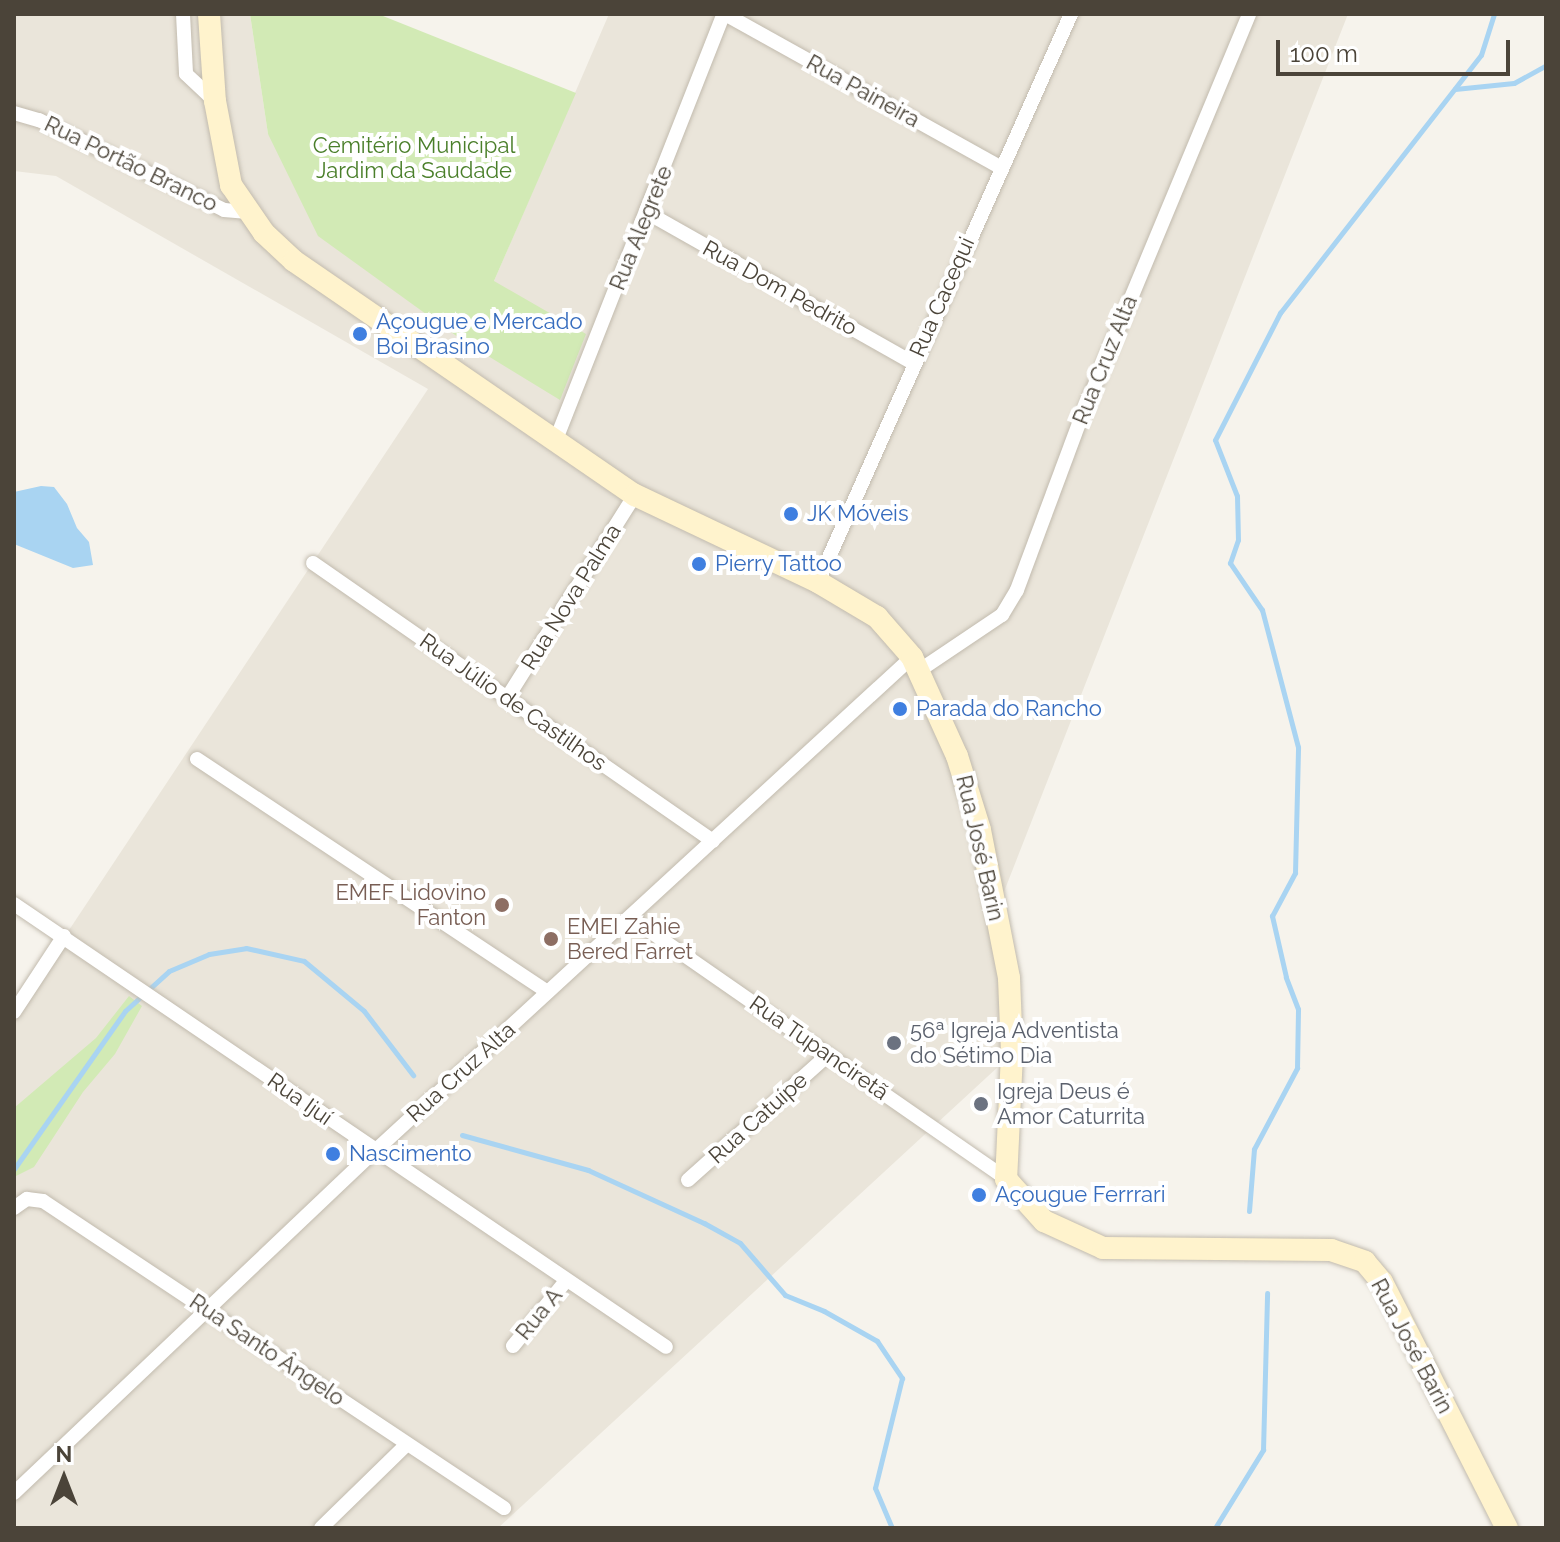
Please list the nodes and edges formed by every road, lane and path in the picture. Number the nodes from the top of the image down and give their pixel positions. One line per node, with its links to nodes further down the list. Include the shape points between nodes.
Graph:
1 (183, 14): 6 (street, via 186,74)
2 (209, 14): 6 (main road, Rua José Barin)
3 (724, 14): 8 (street, Rua Paineira); 10 (street, Rua Alegrete)
4 (1071, 14): 8 (street, Rua Cacequi)
5 (1249, 14): 16 (street, Rua Cruz Alta, via 1079,423 1017,590 1002,615)
6 (215, 101): 9 (main road, Rua José Barin, via 231,185)
7 (14, 113): 9 (street, Rua Portão Branco, via 39,120 224,210)
8 (1000, 167): 11 (street, Rua Cacequi)
9 (248, 212): 12 (main road, Rua José Barin, via 294,261)
10 (648, 213): 11 (street, Rua Dom Pedrito); 12 (street, Rua Alegrete)
11 (913, 363): 15 (street, Rua Cacequi)
12 (555, 442): 13 (main road, Rua José Barin)
13 (635, 495): 15 (main road, Rua José Barin); 17 (street, Rua Nova Palma)
14 (313, 563): 17 (street, Rua Júlio de Castilhos)
15 (818, 582): 16 (main road, Rua José Barin, via 877,617)
16 (916, 663): 19 (street, Rua Cruz Alta); 27 (main road, Rua José Barin, via 957,756 980,830 1009,978 1012,1054)
17 (507, 698): 19 (street, Rua Júlio de Castilhos)
18 (197, 759): 23 (street)
19 (713, 841): 21 (street, Rua Cruz Alta)
20 (14, 904): 22 (street, Rua Ijuí)
21 (631, 918): 23 (street, Rua Cruz Alta); 25 (street, Rua Tupanciretã)
22 (64, 936): 24 (street); 26 (street, Rua Ijuí)
23 (548, 992): 26 (street, Rua Cruz Alta)
24 (14, 1012)
25 (828, 1055): 27 (street, Rua Tupanciretã); 28 (street, Rua Catuípe)
26 (375, 1151): 30 (street, Rua Ijuí); 31 (street, Rua Cruz Alta)
27 (1006, 1179): 38 (main road, Rua José Barin, via 1044,1221 1103,1248 1331,1250 1365,1262 1382,1282)
28 (688, 1180)
29 (20, 1204): 31 (street, Rua Santo Ângelo, via 43,1201)
30 (565, 1282): 32 (street, Rua A); 33 (street, Rua Ijuí)
31 (206, 1310): 34 (street, Rua Santo Ângelo); 35 (street, Rua Cruz Alta)
32 (513, 1346)
33 (666, 1347)
34 (407, 1444): 36 (street, Rua Santo Ângelo); 37 (street)
35 (14, 1493)
36 (504, 1508)
37 (321, 1528)
38 (1507, 1528)

